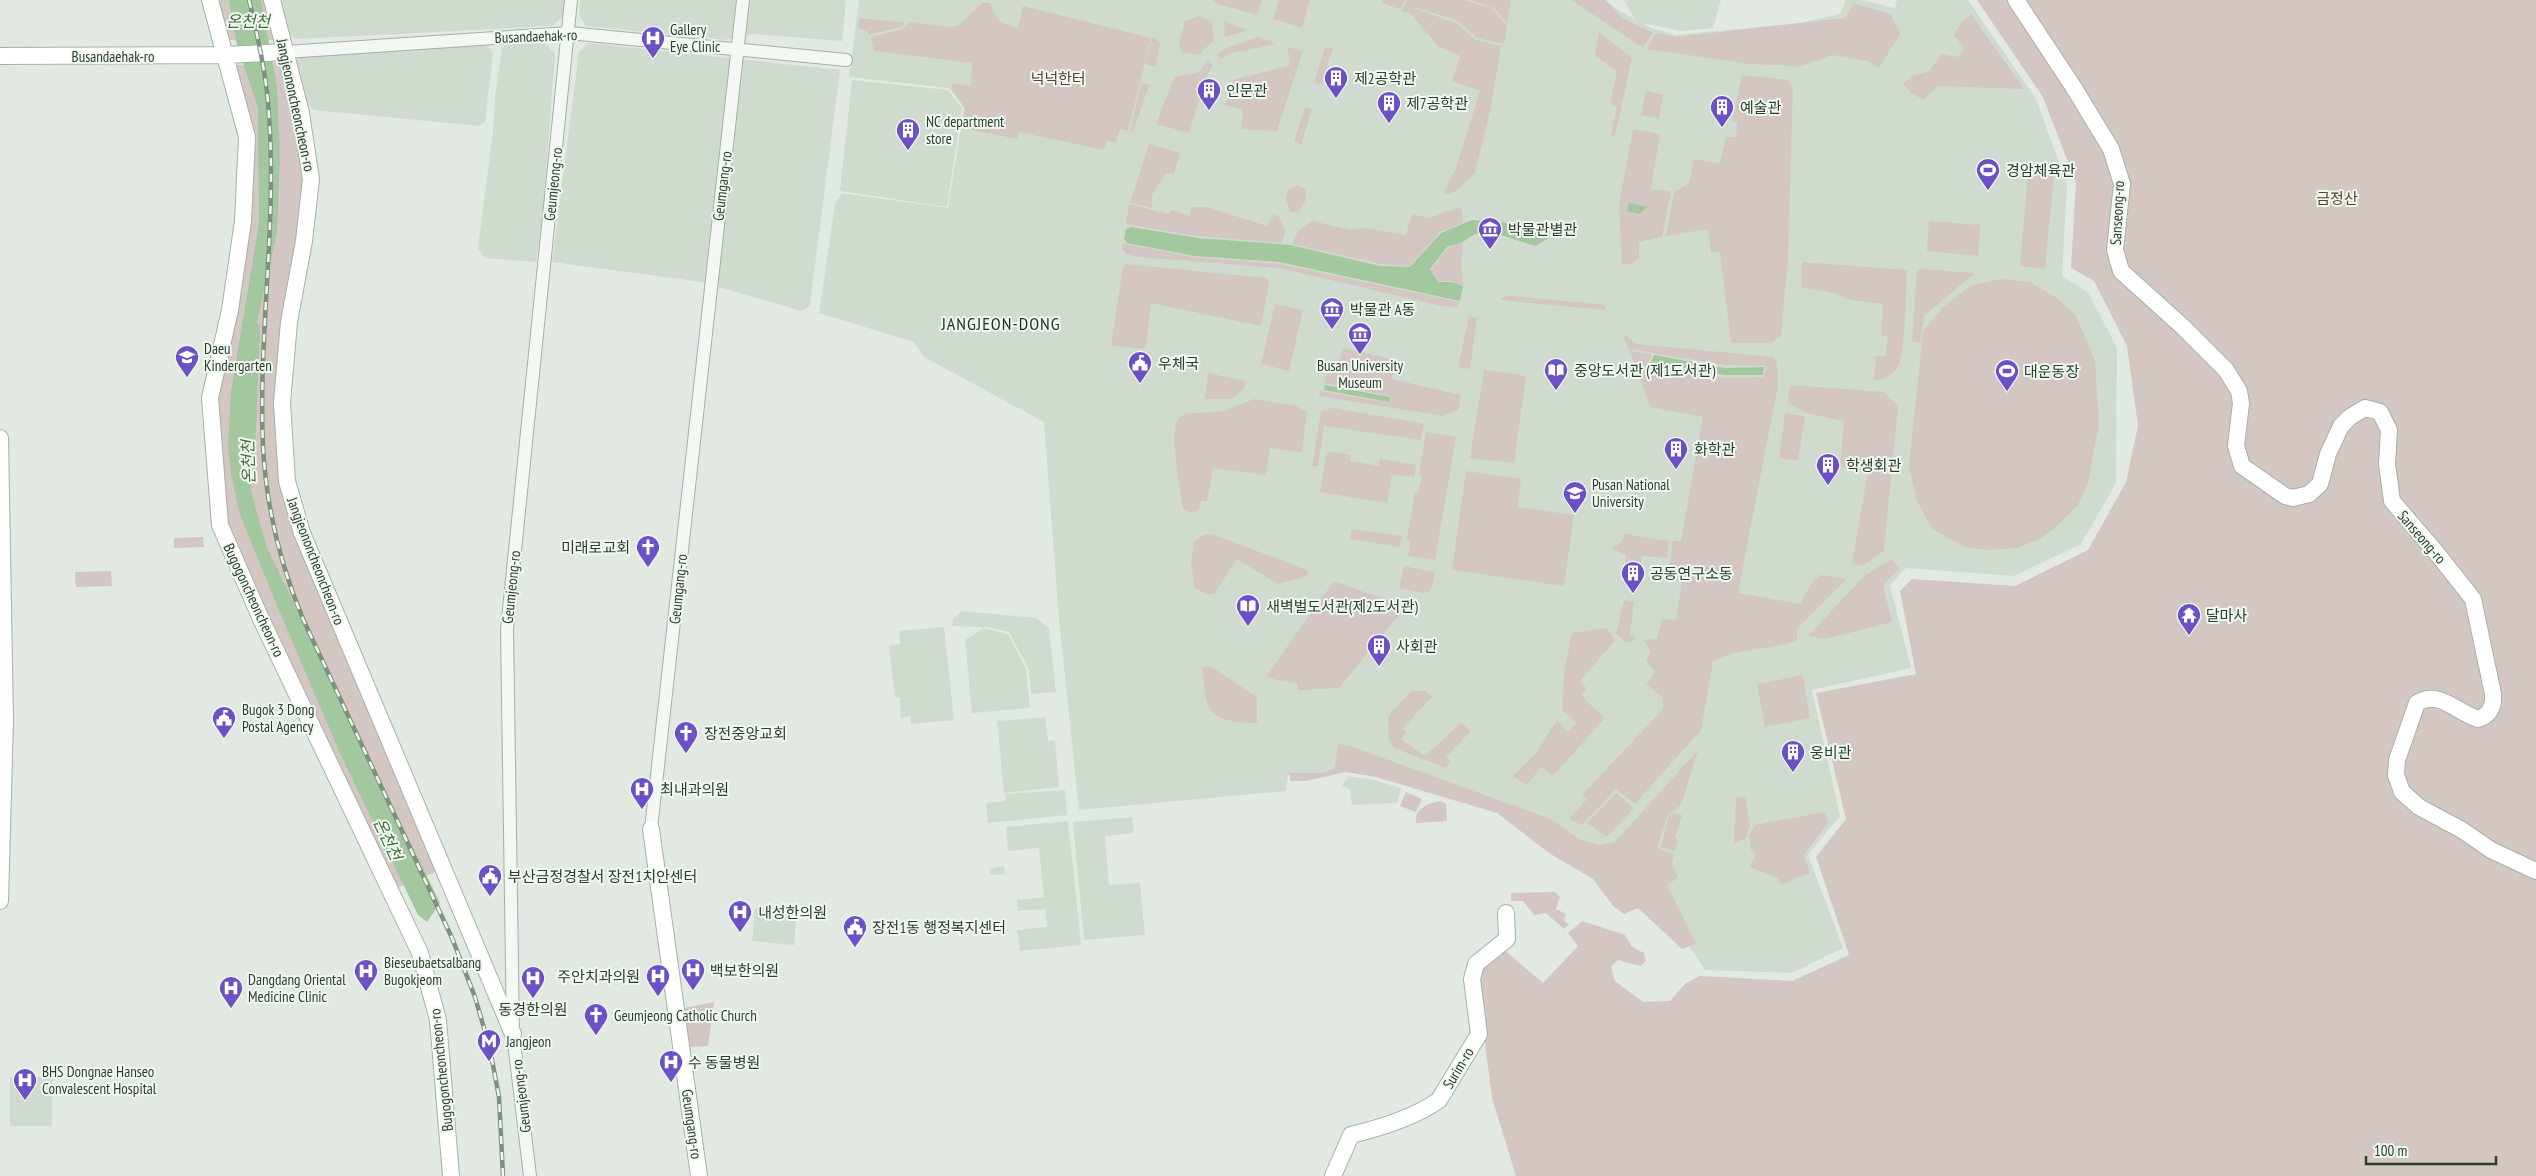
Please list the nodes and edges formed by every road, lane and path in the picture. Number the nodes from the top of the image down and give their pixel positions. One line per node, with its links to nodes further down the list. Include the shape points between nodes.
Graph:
1 (210, 0): 9 (main road, Bugogoncheoncheon-ro)
2 (272, 0): 8 (main road, Jangjeononcheoncheon-ro)
3 (571, 0): 6 (street, Geumjeong-ro)
4 (743, 0): 7 (street, Geumgang-ro)
5 (2016, 0): 14 (main road, Sanseong-ro, via 2111,149 2122,184 2115,250 2121,272 2226,370 2239,391 2241,403 2236,446 2243,468 2285,496 2309,494 2321,482 2340,426 2365,408 2381,414 2389,430 2387,464 2392,501 2473,599 2493,694 2488,714 2478,718 2436,698 2429,697 2417,703 2398,760 2397,784 2405,796 2420,807 2491,850)
6 (569, 33): 7 (street, Busandaehak-ro); 8 (street, Busandaehak-ro); 17 (street, Geumjeong-ro, via 507,629)
7 (738, 50): 11 (street, Busandaehak-ro); 13 (street, Geumgang-ro)
8 (286, 52): 9 (main road, Busandaehak-ro); 17 (main road, Jangjeononcheoncheon-ro, via 312,179 279,403 287,481 302,533)
9 (225, 55): 10 (main road, Busandaehak-ro); 18 (main road, Bugogoncheoncheon-ro, via 247,137 247,171 230,310 210,398 220,525 261,619 420,953 438,1020)
10 (0, 56)
11 (846, 60)
12 (0, 438): 15 (main road, via 5,721)
13 (651, 829): 20 (main road, Geumgang-ro)
14 (2536, 870)
15 (0, 901)
16 (1506, 913): 21 (main road, Surim-ro, via 1507,939 1476,964 1472,979 1478,1034 1439,1100 1428,1108 1351,1135)
17 (514, 1034): 19 (street, Geumjeong-ro)
18 (451, 1176)
19 (530, 1176)
20 (698, 1176)
21 (1332, 1176)

